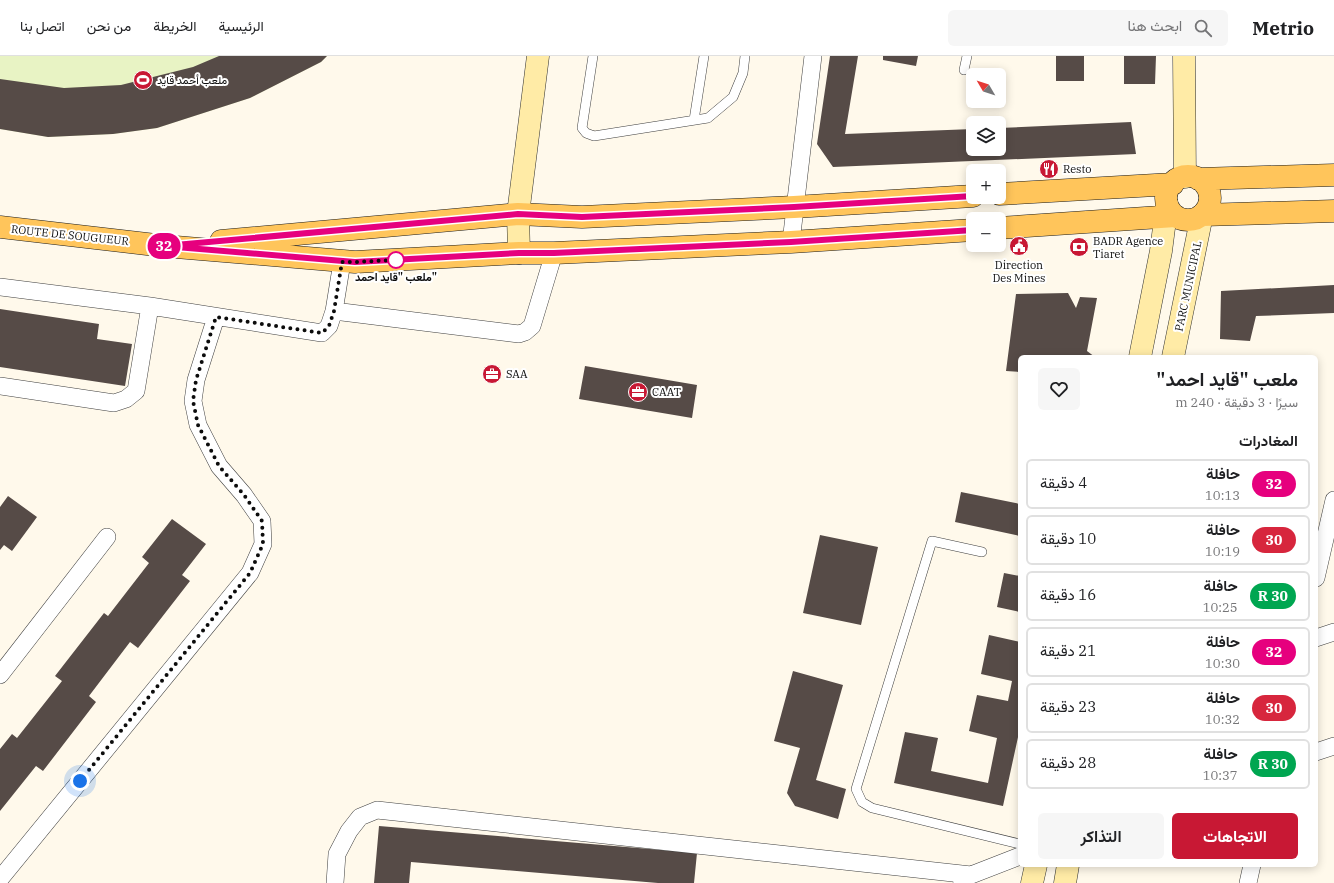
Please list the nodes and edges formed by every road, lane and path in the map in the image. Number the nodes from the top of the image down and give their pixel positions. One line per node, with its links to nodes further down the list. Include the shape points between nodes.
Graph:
1 (538, 56): 16 (street)
2 (593, 56): 9 (lane, via 582,128 586,133 594,136)
3 (704, 56): 9 (lane)
4 (745, 56): 9 (lane, via 743,73 733,97 708,118)
5 (813, 56): 14 (street)
6 (966, 56): 8 (lane)
7 (1184, 56): 13 (street)
8 (964, 70)
9 (694, 120)
10 (1334, 175): 13 (main road)
11 (1006, 194): 13 (main road)
12 (966, 196): 14 (main road)
13 (1178, 196): 17 (main road, via 1182,219 1196,219); 17 (main road, via 1204,183 1210,196 1210,203); 19 (main road); 30 (street, via 1162,251)
14 (794, 207): 16 (main road, via 582,217); 21 (street)
15 (1334, 211): 17 (main road)
16 (518, 214): 22 (main road); 23 (street)
17 (1202, 215): 31 (street, PARC MUNICIPAL)
18 (0, 227): 22 (main road, ROUTE DE SOUGUEUR)
19 (1006, 227)
20 (966, 230): 21 (main road)
21 (791, 242): 24 (main road)
22 (164, 246): 25 (main road)
23 (519, 253): 24 (main road); 25 (main road)
24 (554, 253): 28 (street, via 532,326 518,334)
25 (342, 262): 28 (street)
26 (0, 287): 27 (street)
27 (150, 306): 29 (street); 32 (street, via 136,391 126,399 114,403)
28 (334, 311): 29 (street, via 329,326 322,333)
29 (216, 317): 48 (street, via 196,380 194,407 198,425 219,466 262,521 263,544 250,573)
30 (1140, 355)
31 (1173, 355)
32 (0, 386)
33 (1334, 500): 36 (street)
34 (107, 537): 39 (street)
35 (982, 552): 42 (lane, via 932,541 856,789 862,802 872,808)
36 (1318, 569)
37 (1334, 632): 38 (street)
38 (1318, 637)
39 (0, 675)
40 (1334, 746): 41 (street)
41 (1318, 751)
42 (1018, 844)
43 (1018, 857): 47 (street)
44 (1036, 867): 51 (street)
45 (1068, 867): 52 (street)
46 (1252, 867): 53 (street)
47 (971, 875): 49 (street, via 377,810 360,817 349,831 337,854); 50 (street)
48 (0, 879)
49 (335, 883)
50 (951, 883)
51 (1032, 883)
52 (1065, 883)
53 (1248, 883)

